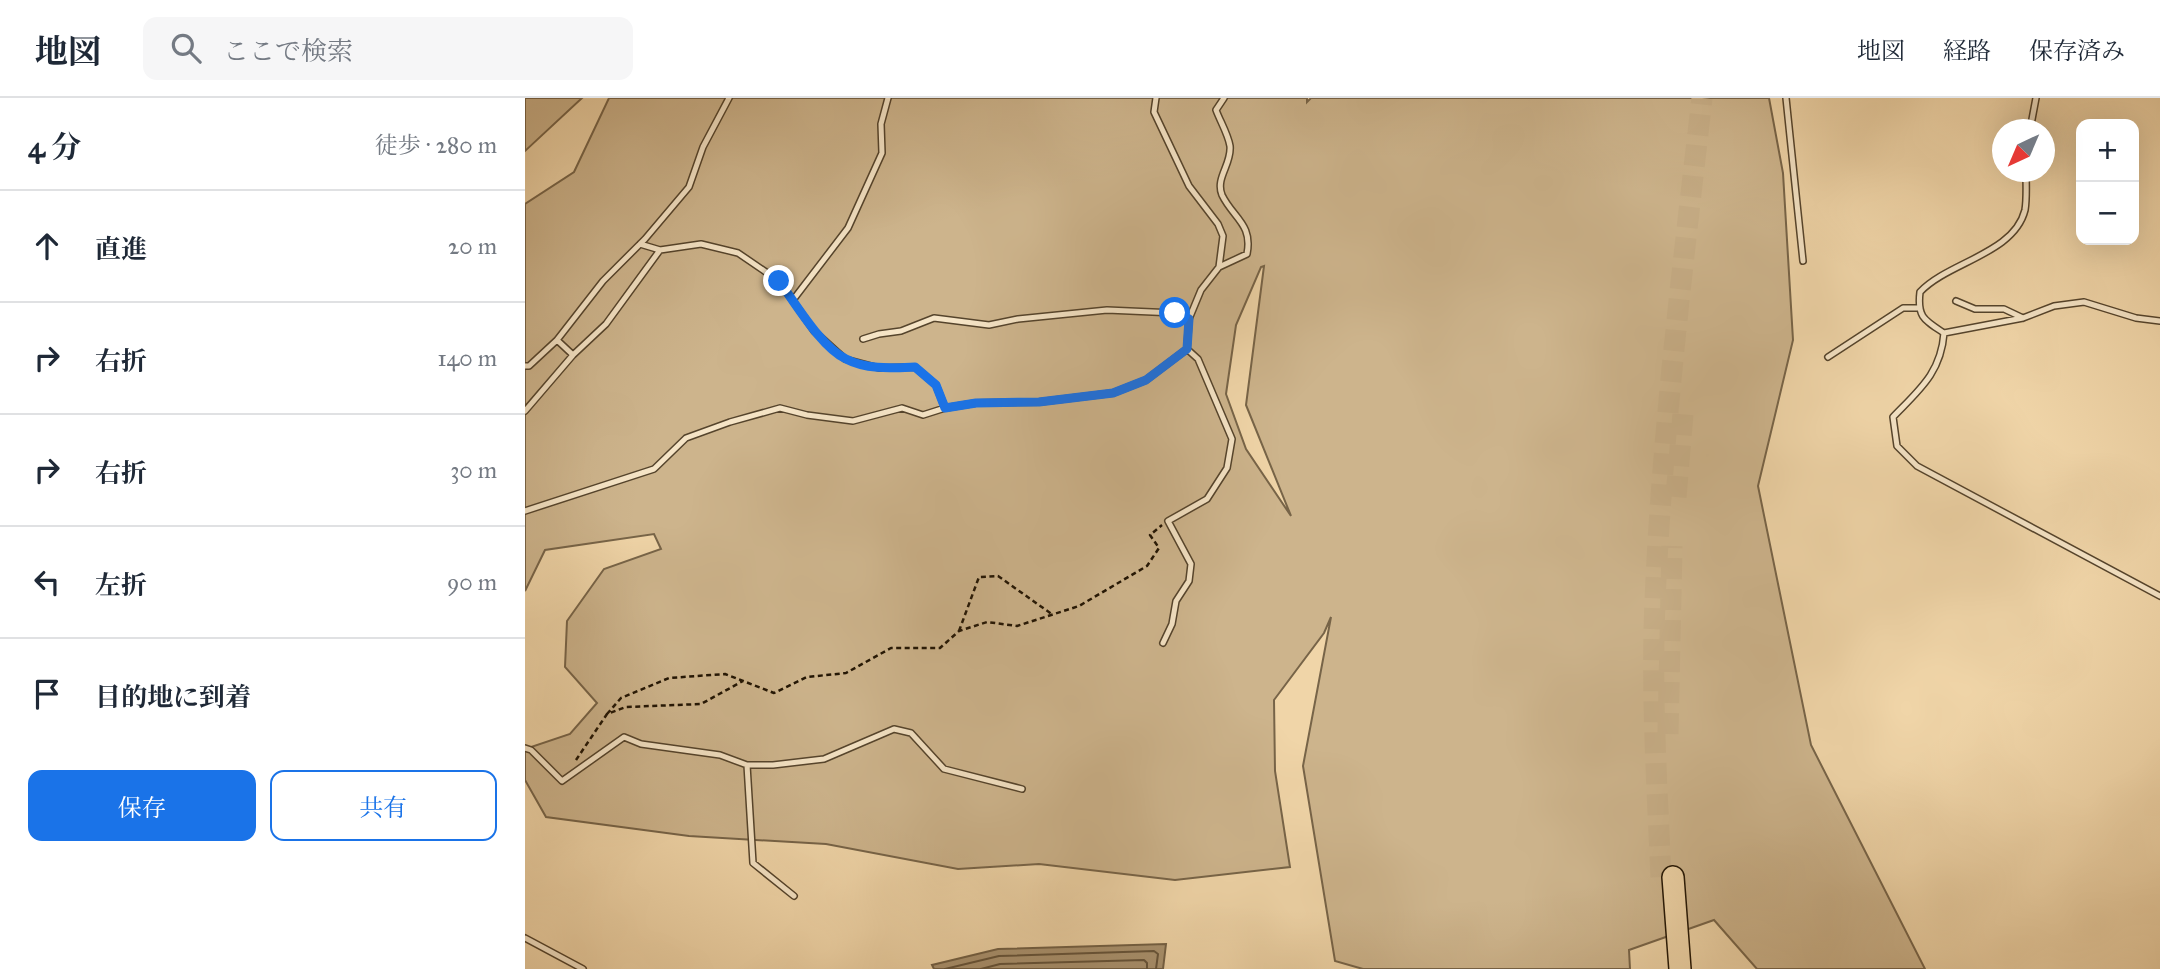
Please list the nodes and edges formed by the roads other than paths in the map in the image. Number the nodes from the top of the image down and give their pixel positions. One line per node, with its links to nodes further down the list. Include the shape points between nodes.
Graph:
1 (729, 98): 9 (lane, via 703,147 689,187)
2 (888, 98): 13 (lane, via 881,124 883,153 848,228)
3 (1156, 98): 12 (lane, via 1154,111 1189,186 1223,236)
4 (1224, 98): 12 (lane, via 1216,110 1230,147 1222,194 1250,240 1247,254)
5 (1786, 98): 11 (lane)
6 (2036, 98): 7 (lane)
7 (2032, 119)
8 (2026, 182): 15 (lane, via 2020,221 1995,246 1928,283 1920,292)
9 (640, 244): 10 (lane); 21 (lane, via 603,281)
10 (660, 250): 13 (lane, via 701,244 738,253 779,281); 23 (lane, via 607,324)
11 (1803, 261)
12 (1219, 267): 17 (lane, via 1201,290)
13 (793, 300): 26 (lane, via 814,331 845,359 879,368 915,367 936,385)
14 (1956, 301): 16 (lane, via 1975,309 2004,309)
15 (1918, 308): 19 (lane, via 1925,321); 24 (lane, via 1903,307)
16 (2023, 318): 18 (lane, via 2054,306 2084,302); 19 (lane)
17 (1189, 319): 20 (lane, via 1175,313 1107,310 989,325 934,318); 22 (lane)
18 (2160, 321)
19 (1944, 333): 29 (lane, via 1943,354 1926,384 1893,417 1898,446 1917,466)
20 (863, 339)
21 (558, 340): 23 (lane); 25 (lane)
22 (1187, 349): 26 (lane, via 1146,380 1113,393); 30 (lane, via 1198,359 1232,439 1227,468 1207,499 1168,520 1191,564 1189,581 1176,601)
23 (573, 355): 27 (lane)
24 (1828, 357)
25 (525, 366)
26 (945, 408): 28 (lane, via 923,415 902,408 853,421 780,408 686,438 655,469)
27 (525, 411)
28 (525, 511)
29 (2160, 596)
30 (1164, 643)
31 (525, 748): 32 (lane, via 562,781 624,737 641,744 720,755)
32 (747, 765): 33 (lane, via 824,760 894,729 911,733 944,769); 34 (lane, via 753,863)
33 (1022, 789)
34 (794, 897)
35 (525, 938): 36 (lane)
36 (583, 969)
37 (1670, 969): 38 (highway, via 1667,877)
38 (1680, 969)

